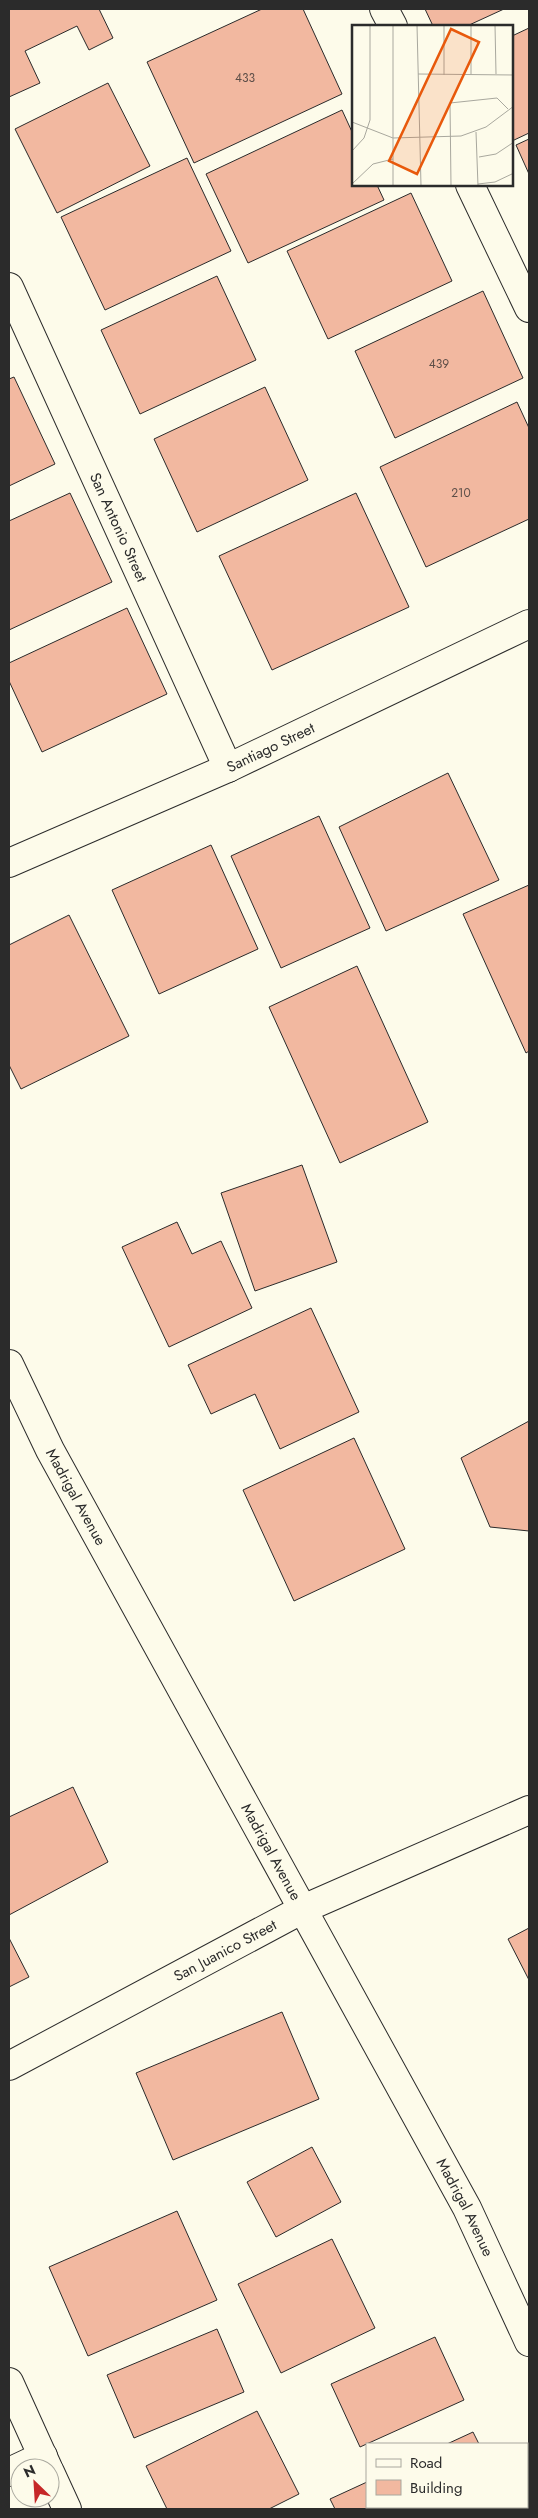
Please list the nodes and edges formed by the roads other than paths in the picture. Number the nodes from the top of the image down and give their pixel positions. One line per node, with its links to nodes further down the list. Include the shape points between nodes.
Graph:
1 (384, 9): 2 (street)
2 (392, 25)
3 (470, 186): 5 (street)
4 (9, 287): 7 (street, San Antonio Street)
5 (529, 308)
6 (529, 624): 7 (street, Santiago Street)
7 (228, 768): 8 (street, Santiago Street)
8 (9, 863)
9 (9, 1364): 11 (street, Madrigal Avenue, via 50,1450)
10 (529, 1810): 11 (street, San Juanico Street)
11 (303, 1908): 12 (street, San Juanico Street); 13 (street, Madrigal Avenue, via 467,2208)
12 (9, 2066)
13 (529, 2342)
14 (9, 2382): 15 (street)
15 (44, 2458)
16 (60, 2494): 17 (street)
17 (67, 2509)

